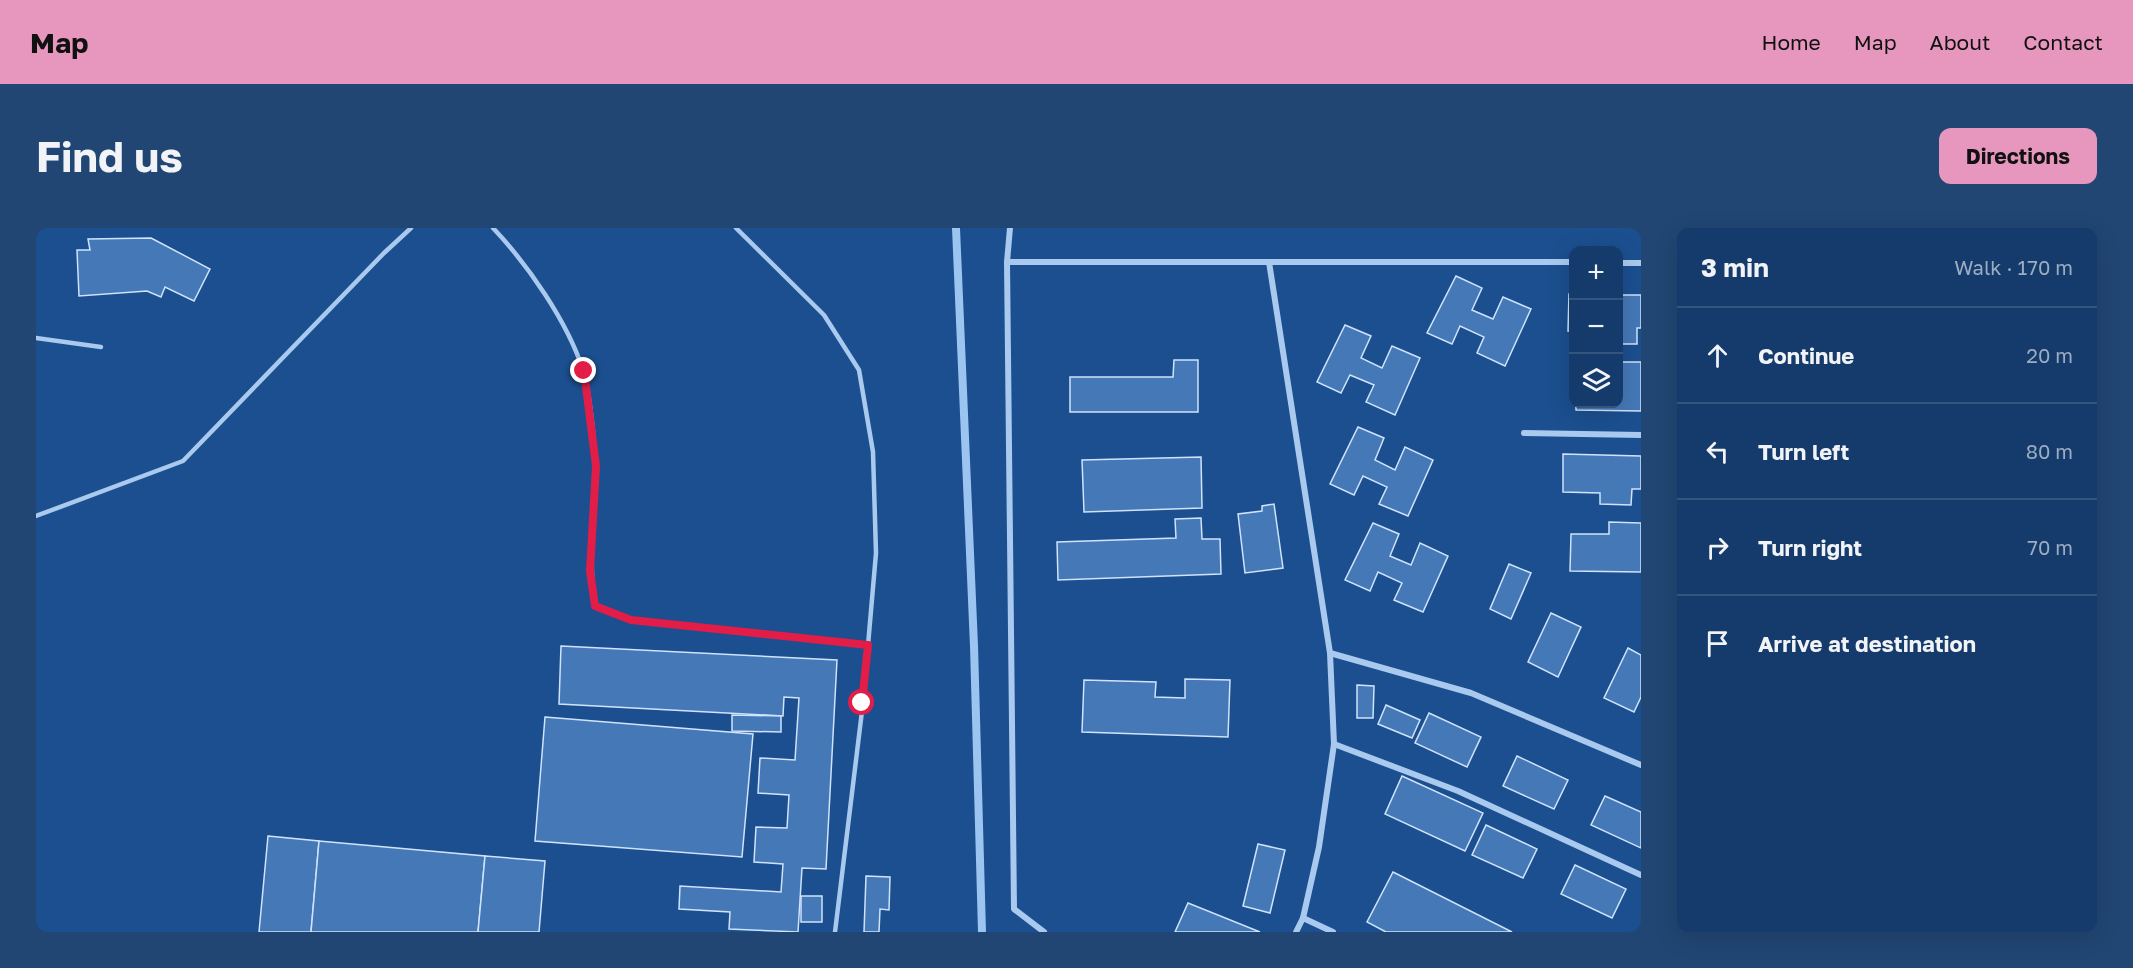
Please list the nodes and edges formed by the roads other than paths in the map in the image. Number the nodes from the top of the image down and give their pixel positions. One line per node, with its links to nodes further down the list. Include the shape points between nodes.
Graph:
1 (411, 228): 14 (lane, via 183,461)
2 (493, 228): 15 (lane, via 552,305 584,371 596,466 590,571 595,606 631,620)
3 (736, 228): 15 (lane, via 824,315 859,370 873,452 876,542)
4 (1010, 228): 5 (street)
5 (1007, 261): 6 (street); 22 (street, via 1014,909)
6 (1269, 262): 7 (street); 16 (street)
7 (1569, 262)
8 (1623, 262): 9 (street)
9 (1641, 263)
10 (36, 338): 11 (lane)
11 (101, 347)
12 (1524, 433): 13 (street)
13 (1641, 435)
14 (36, 516)
15 (868, 645): 21 (lane)
16 (1330, 653): 17 (street); 18 (street, via 1471,693)
17 (1334, 744): 19 (street, via 1458,790); 20 (street, via 1319,847)
18 (1641, 765)
19 (1641, 875)
20 (1303, 918): 23 (street); 24 (street)
21 (835, 932)
22 (1044, 932)
23 (1296, 932)
24 (1333, 932)

